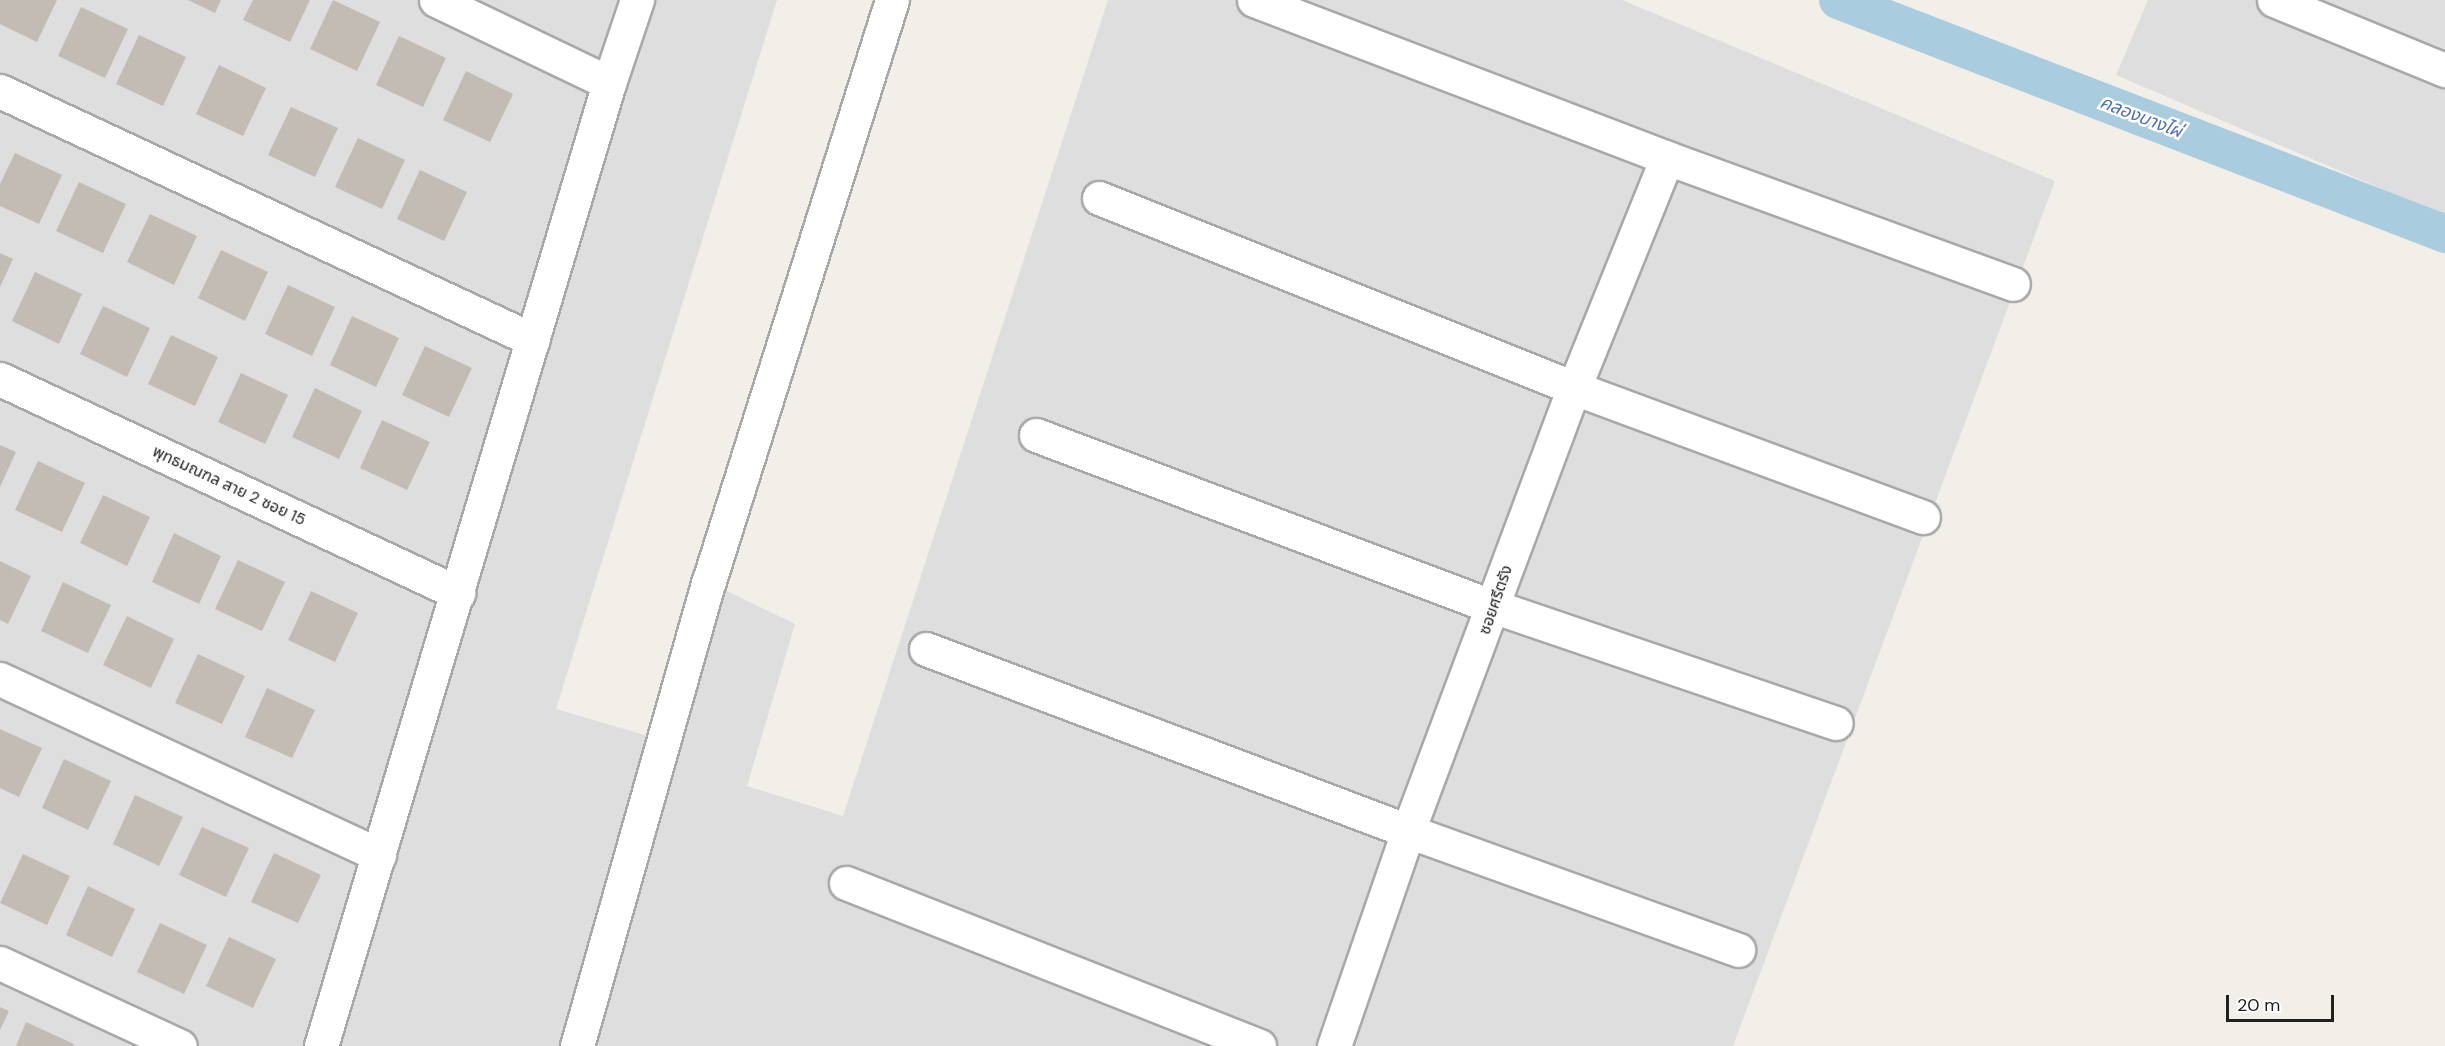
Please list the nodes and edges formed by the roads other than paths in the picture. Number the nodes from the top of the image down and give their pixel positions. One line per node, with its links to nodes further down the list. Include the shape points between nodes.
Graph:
1 (436, 0): 7 (street)
2 (637, 0): 7 (street)
3 (892, 0): 29 (street, via 709,581)
4 (1254, 0): 9 (street)
5 (2274, 0): 6 (street)
6 (2445, 70)
7 (609, 83): 12 (street)
8 (0, 91): 12 (street)
9 (1667, 158): 11 (street); 14 (street, ซอยศรีตรัง)
10 (1099, 198): 14 (street)
11 (2013, 284)
12 (533, 340): 17 (street)
13 (0, 379): 17 (street, พุทธมณฑล สาย 2 ซอย 15)
14 (1574, 388): 16 (street); 18 (street, ซอยศรีตรัง)
15 (1036, 435): 18 (street)
16 (1923, 517)
17 (459, 593): 23 (street)
18 (1492, 606): 21 (street); 22 (street, ซอยศรีตรัง)
19 (926, 649): 22 (street)
20 (0, 679): 23 (street)
21 (1836, 723)
22 (1408, 831): 25 (street); 31 (street, ซอยศรีตรัง)
23 (379, 855): 28 (street)
24 (846, 883): 30 (street)
25 (1738, 950)
26 (0, 963): 27 (street)
27 (180, 1046)
28 (321, 1046)
29 (577, 1046)
30 (1259, 1046)
31 (1334, 1046)

